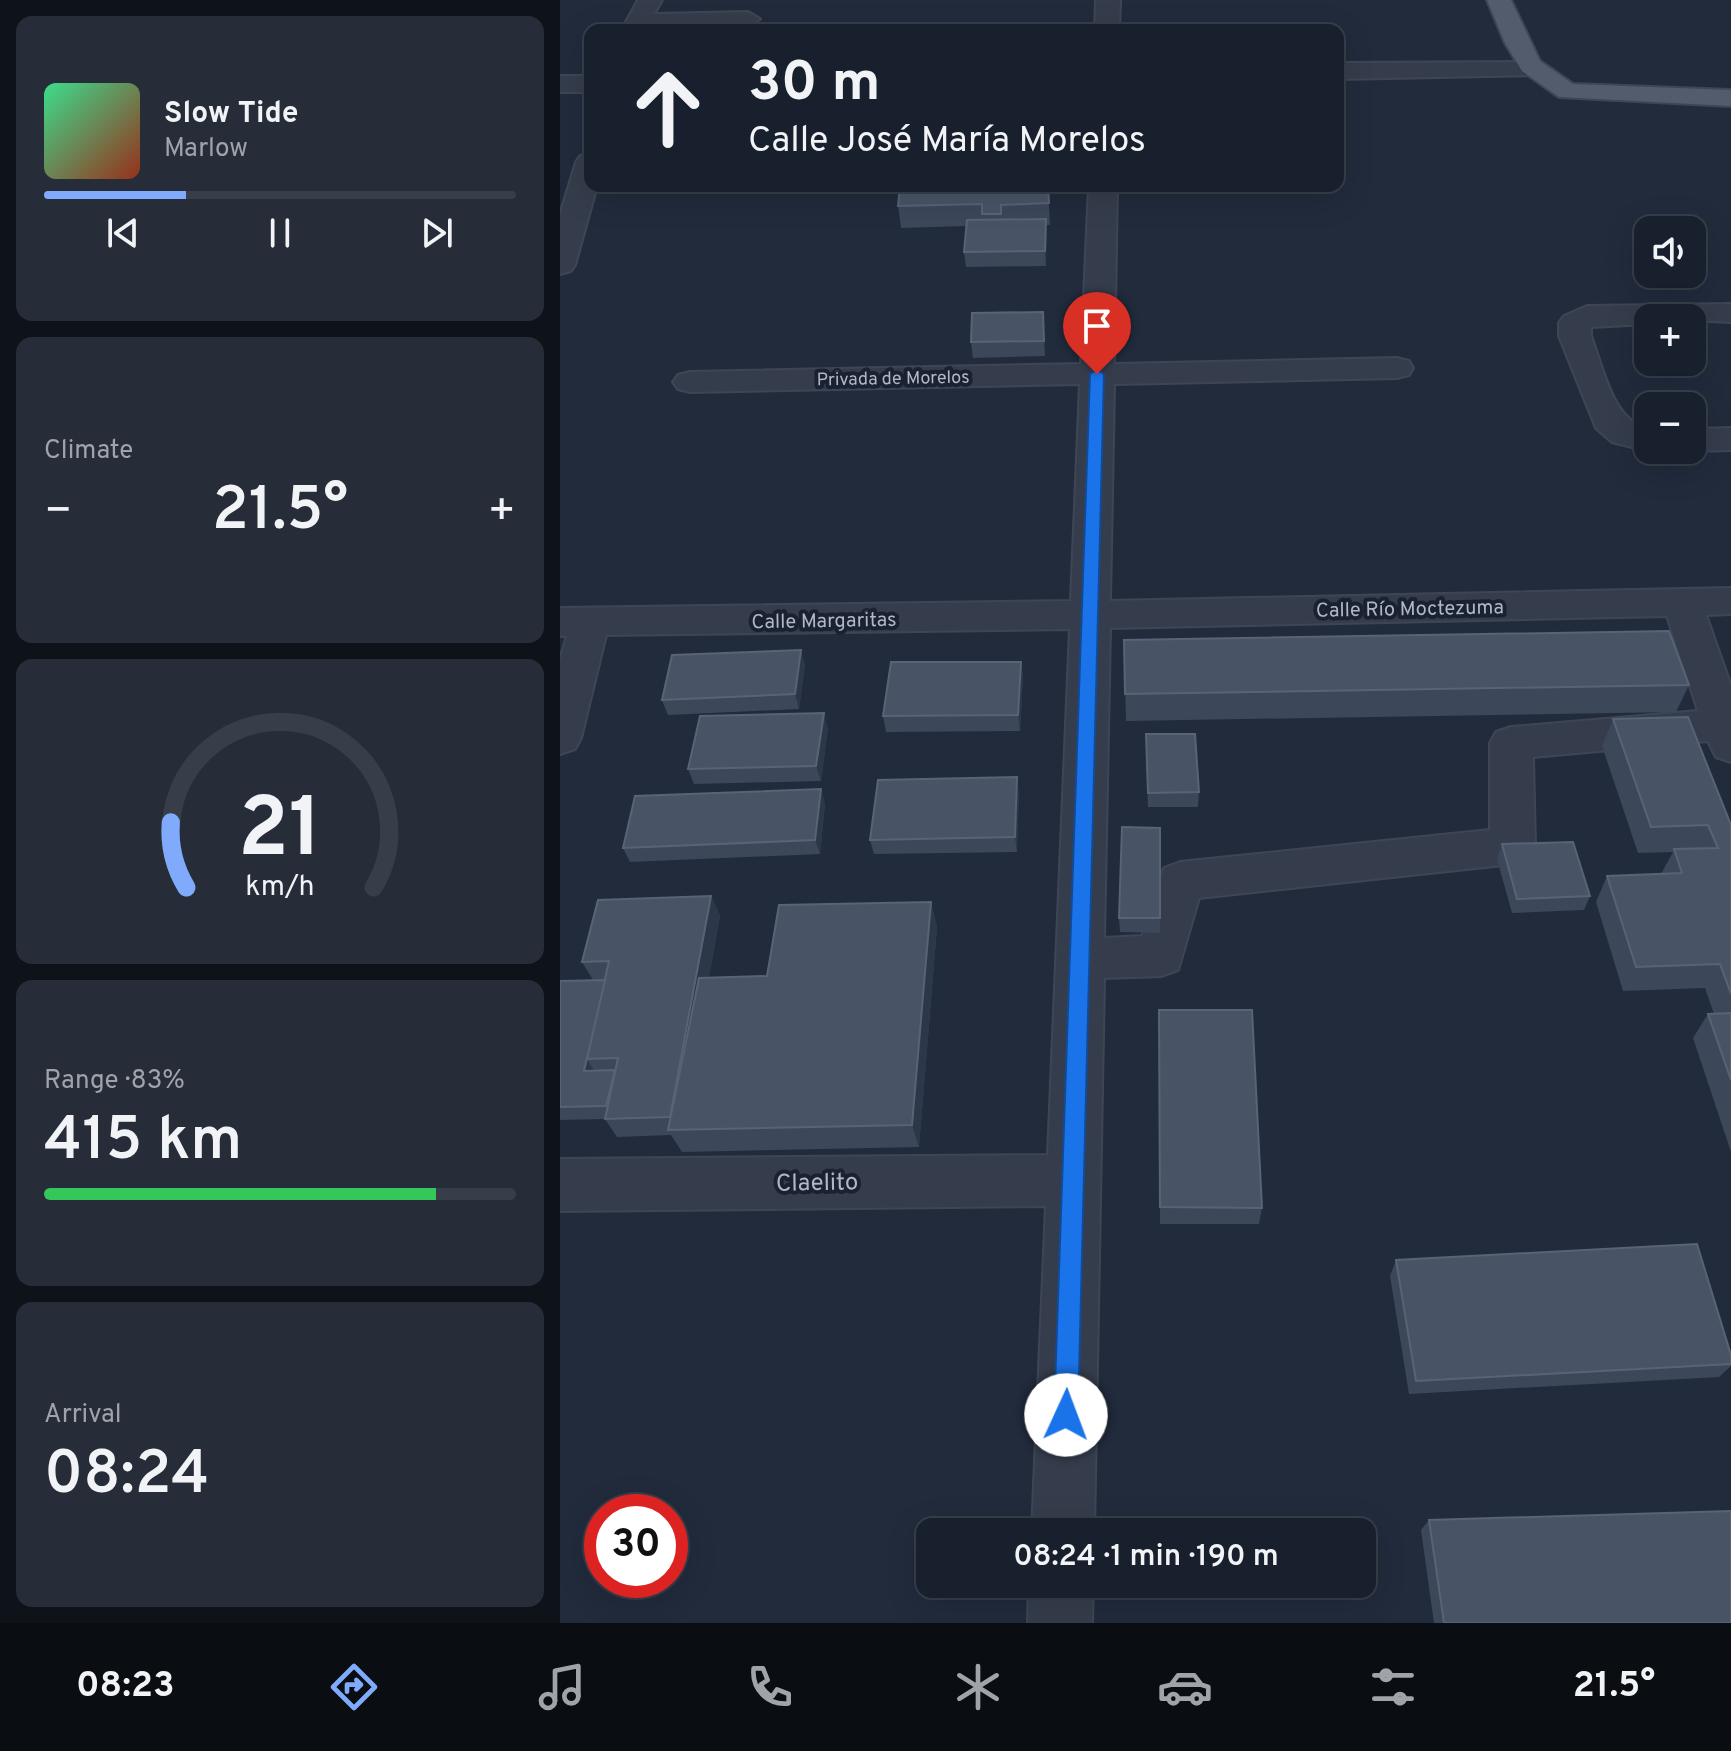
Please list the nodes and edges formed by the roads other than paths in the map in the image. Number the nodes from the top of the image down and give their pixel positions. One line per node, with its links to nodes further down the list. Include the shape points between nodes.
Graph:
1 (1108, 0): 5 (street)
2 (1499, 0): 6 (main road)
3 (648, 4): 4 (street, via 638,22)
4 (748, 19)
5 (1107, 24)
6 (1531, 70): 7 (street); 10 (main road, via 1568,92)
7 (1344, 71)
8 (560, 84): 9 (street)
9 (584, 84)
10 (1731, 98)
11 (584, 183): 13 (street)
12 (1103, 192): 16 (street)
13 (560, 265)
14 (1731, 313): 18 (street, via 1587,315 1575,323 1575,336 1608,421)
15 (1397, 368): 16 (street, Privada de Morelos)
16 (1097, 374): 17 (street, Privada de Morelos); 23 (street)
17 (690, 382)
18 (1634, 436)
19 (1731, 439): 20 (street)
20 (1706, 440)
21 (1731, 601): 22 (street, Calle Río Moctezuma)
22 (1682, 602): 23 (street, Calle Río Moctezuma); 25 (street)
23 (1089, 615): 24 (street, Calle Margaritas); 27 (street)
24 (575, 622): 26 (street)
25 (1727, 735): 27 (street, via 1511,743 1513,846 1180,881 1161,956)
26 (560, 738)
27 (1079, 959): 28 (street)
28 (1073, 1180): 29 (street, Claelito); 30 (street)
29 (560, 1185)
30 (1063, 1518)
31 (1061, 1598): 32 (street)
32 (1060, 1623)

